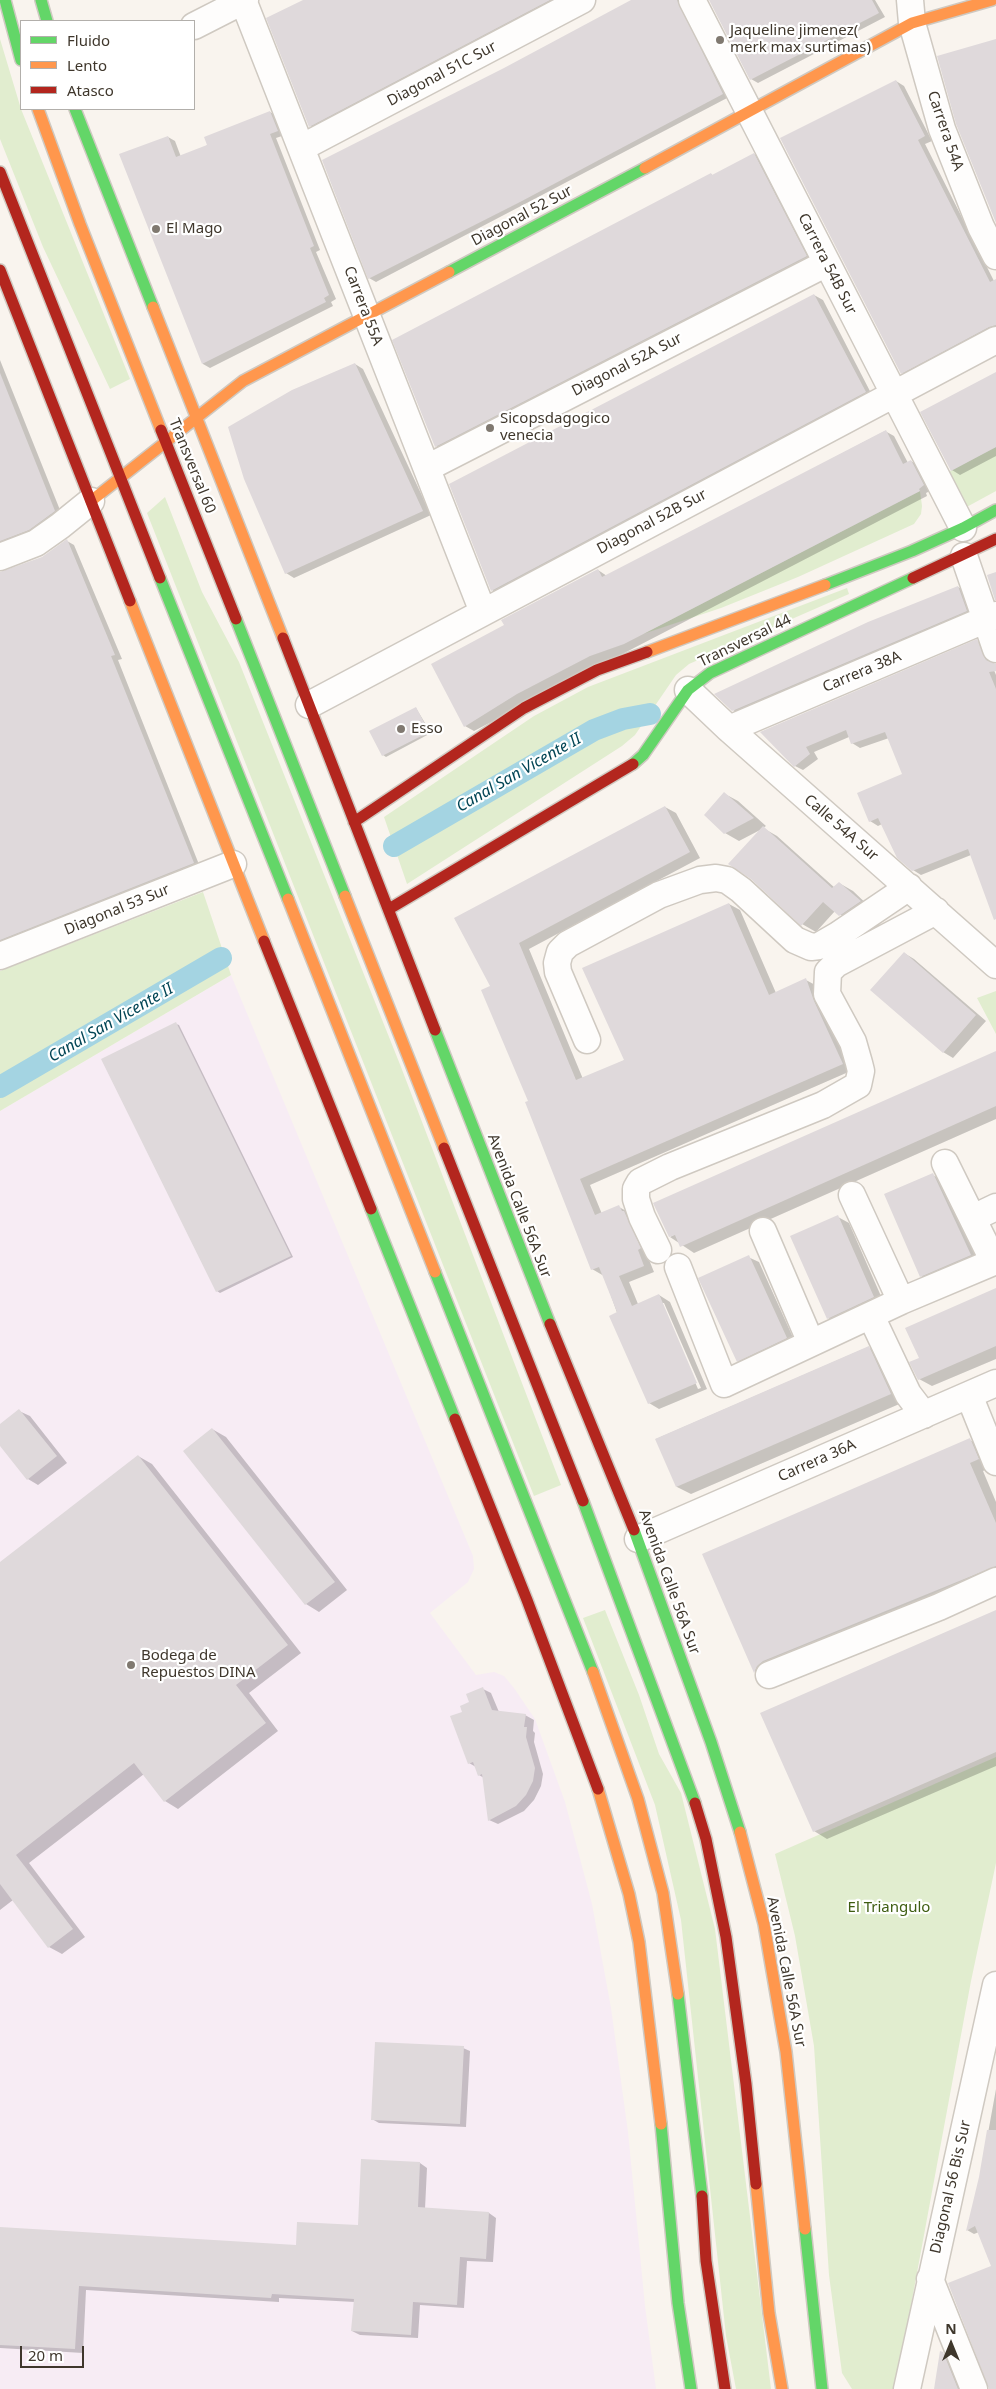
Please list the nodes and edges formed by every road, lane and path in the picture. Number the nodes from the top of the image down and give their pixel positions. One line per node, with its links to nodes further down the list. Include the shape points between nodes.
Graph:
1 (5, 0): 10 (main road)
2 (41, 0): 8 (main road)
3 (244, 0): 9 (street); 14 (street, Carrera 55A)
4 (582, 0): 14 (street, Diagonal 51C Sur)
5 (692, 0): 13 (street, Carrera 54B Sur)
6 (992, 0): 7 (main road, Diagonal 52 Sur)
7 (911, 12): 13 (main road, Diagonal 52 Sur, via 892,33); 18 (street, Carrera 54A, via 942,129 981,228)
8 (47, 20)
9 (195, 25)
10 (20, 56)
11 (38, 110): 16 (main road, Transversal 60)
12 (75, 110): 22 (main road, Transversal 60)
13 (750, 112): 20 (street, Carrera 54B Sur); 23 (main road, Diagonal 52 Sur)
14 (301, 148): 23 (street, Carrera 55A)
15 (0, 172): 29 (main road)
16 (80, 224): 17 (main road); 27 (main road, Transversal 60)
17 (101, 242)
18 (996, 256)
19 (121, 259): 22 (main road)
20 (827, 263): 25 (street, Carrera 54B Sur); 28 (street, Diagonal 52A Sur)
21 (0, 270): 30 (main road)
22 (142, 277): 26 (main road, Transversal 60)
23 (366, 316): 26 (main road, Diagonal 52 Sur, via 243,381); 28 (street, Carrera 55A)
24 (996, 340): 25 (street, Diagonal 52B Sur)
25 (894, 394): 32 (street, Carrera 54B Sur); 37 (street, Diagonal 52B Sur)
26 (196, 417): 27 (main road, Diagonal 52 Sur); 36 (main road, Transversal 60)
27 (166, 441): 29 (main road, Diagonal 52 Sur); 45 (main road, Transversal 60)
28 (427, 468): 37 (street, Carrera 55A)
29 (120, 478): 30 (main road, Diagonal 52 Sur); 49 (main road)
30 (91, 501): 35 (street, via 36,543); 40 (main road)
31 (996, 510): 32 (main road, Transversal 44)
32 (963, 528): 50 (main road, Transversal 44, via 761,611 597,670 524,708)
33 (996, 539): 34 (main road, Transversal 44)
34 (964, 556): 38 (street); 44 (main road, Transversal 44, via 710,673)
35 (0, 557)
36 (264, 592): 39 (main road); 47 (main road, Transversal 60)
37 (482, 612): 47 (street, Diagonal 52B Sur)
38 (991, 617): 41 (street); 48 (street, Carrera 38A)
39 (265, 622)
40 (143, 634): 43 (main road); 51 (main road)
41 (996, 649)
42 (265, 662): 45 (main road)
43 (166, 664)
44 (688, 690): 48 (street, Calle 54A Sur); 53 (main road, Transversal 44, via 643,755 630,767)
45 (266, 692): 59 (main road, Transversal 60)
46 (196, 701): 49 (main road)
47 (309, 705): 50 (main road, Transversal 60)
48 (729, 729): 52 (street, Calle 54A Sur)
49 (219, 730): 64 (main road)
50 (354, 822): 53 (main road, Avenida Calle 56A Sur)
51 (233, 864): 55 (street, Diagonal 53 Sur); 76 (main road)
52 (909, 887): 54 (street, Calle 54A Sur); 57 (street, via 838,935 819,946 810,947 795,940 727,880 700,880 659,895 568,944 560,952 558,972)
53 (389, 909): 67 (main road, Avenida Calle 56A Sur)
54 (936, 911): 56 (street, Calle 54A Sur); 68 (street, via 836,964 828,972 827,994 853,1042 862,1071 858,1085 823,1105 640,1182 636,1199)
55 (0, 956)
56 (996, 965)
57 (587, 1040)
58 (945, 1163): 63 (street)
59 (452, 1167): 61 (main road); 87 (main road, via 601,1545 686,1772 706,1839)
60 (852, 1195): 72 (street)
61 (477, 1198)
62 (996, 1207): 63 (street)
63 (973, 1218): 70 (street)
64 (414, 1221): 69 (main road); 92 (main road, via 603,1697 638,1799 663,1893 671,1939 700,2177)
65 (498, 1222): 67 (main road)
66 (763, 1231): 75 (street)
67 (516, 1242): 81 (main road, Avenida Calle 56A Sur)
68 (658, 1250)
69 (418, 1260)
70 (995, 1262): 72 (street)
71 (678, 1267): 75 (street, via 724,1384)
72 (901, 1301): 74 (street)
73 (422, 1309): 76 (main road)
74 (871, 1316): 75 (street); 79 (street, via 908,1394)
75 (811, 1343)
76 (426, 1348): 89 (main road, via 527,1600 614,1838 639,1942)
77 (996, 1383): 78 (street, Carrera 36A)
78 (969, 1395): 79 (street, Carrera 36A); 80 (street)
79 (924, 1415): 81 (street, Carrera 36A)
80 (996, 1462)
81 (638, 1539): 84 (main road, Avenida Calle 56A Sur)
82 (996, 1581): 83 (street)
83 (769, 1675)
84 (736, 1817): 85 (main road); 97 (main road, Avenida Calle 56A Sur, via 764,1924 786,2052)
85 (733, 1854)
86 (730, 1891): 87 (main road)
87 (726, 1937): 96 (main road, via 746,2084 767,2293)
88 (996, 1985): 93 (street, Diagonal 56 Bis Sur)
89 (663, 2141): 90 (main road); 94 (main road, via 678,2303)
90 (680, 2195)
91 (692, 2227): 92 (main road)
92 (706, 2261): 95 (main road)
93 (930, 2279): 98 (street, Diagonal 56 Bis Sur); 99 (street)
94 (691, 2389)
95 (725, 2389)
96 (782, 2389)
97 (822, 2389)
98 (907, 2389)
99 (974, 2389)

